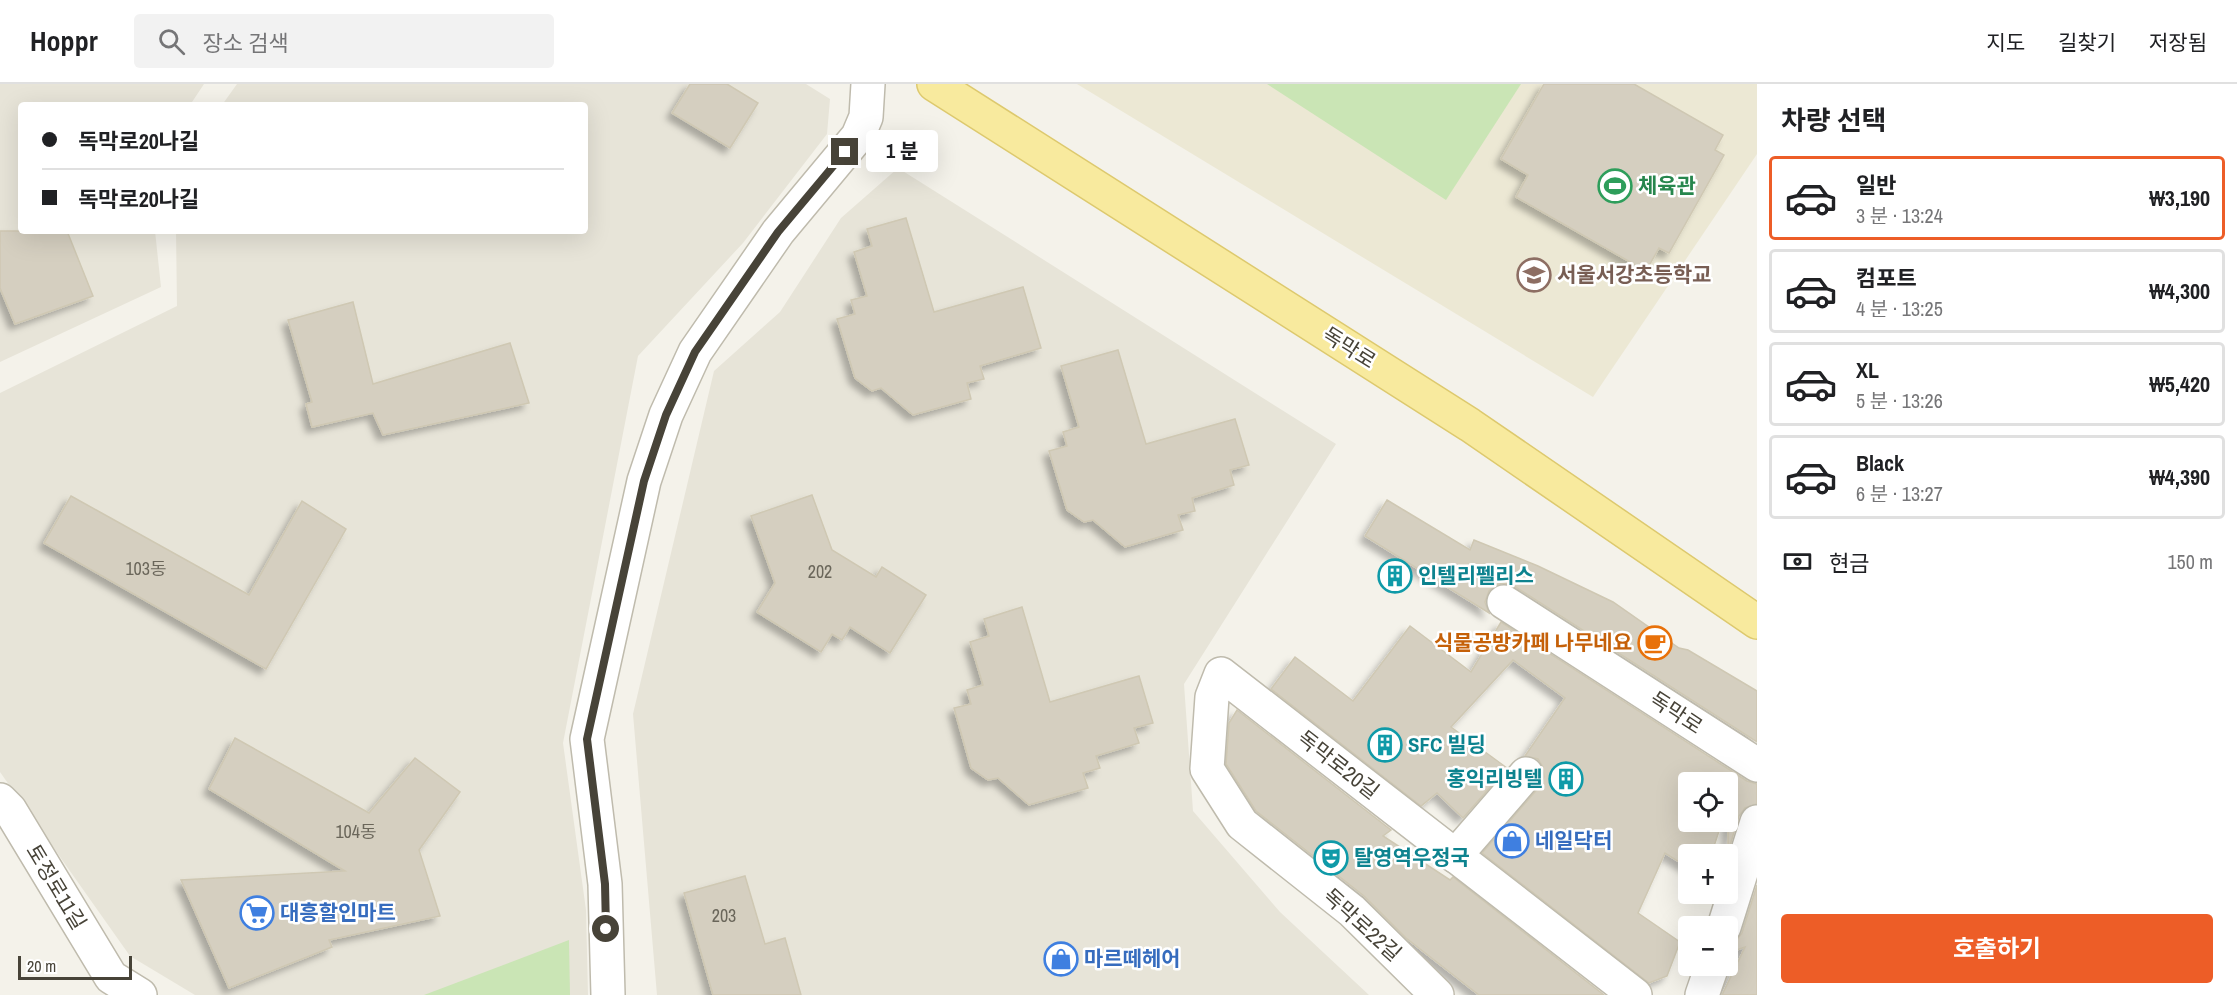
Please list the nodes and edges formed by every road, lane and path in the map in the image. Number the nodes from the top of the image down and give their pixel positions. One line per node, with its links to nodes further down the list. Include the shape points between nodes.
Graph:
1 (868, 84): 14 (street, via 866,117 858,136 778,232 695,352 666,415 644,481 587,739 605,884)
2 (934, 84): 4 (main road, 독막로, via 1470,425)
3 (1504, 602): 6 (street, 독막로)
4 (1757, 621)
5 (1221, 674): 10 (street, 독막로20길); 15 (street, 독막로22길, via 1212,697 1207,769 1242,824 1352,911)
6 (1757, 765)
7 (1526, 774): 10 (street)
8 (0, 800): 13 (street, 토정로11길, via 10,810 111,977)
9 (1757, 822): 11 (street)
10 (1455, 855): 16 (street, 독막로20길)
11 (1727, 916)
12 (1709, 976): 17 (street)
13 (140, 995)
14 (608, 995)
15 (1437, 995)
16 (1635, 995)
17 (1702, 995)

